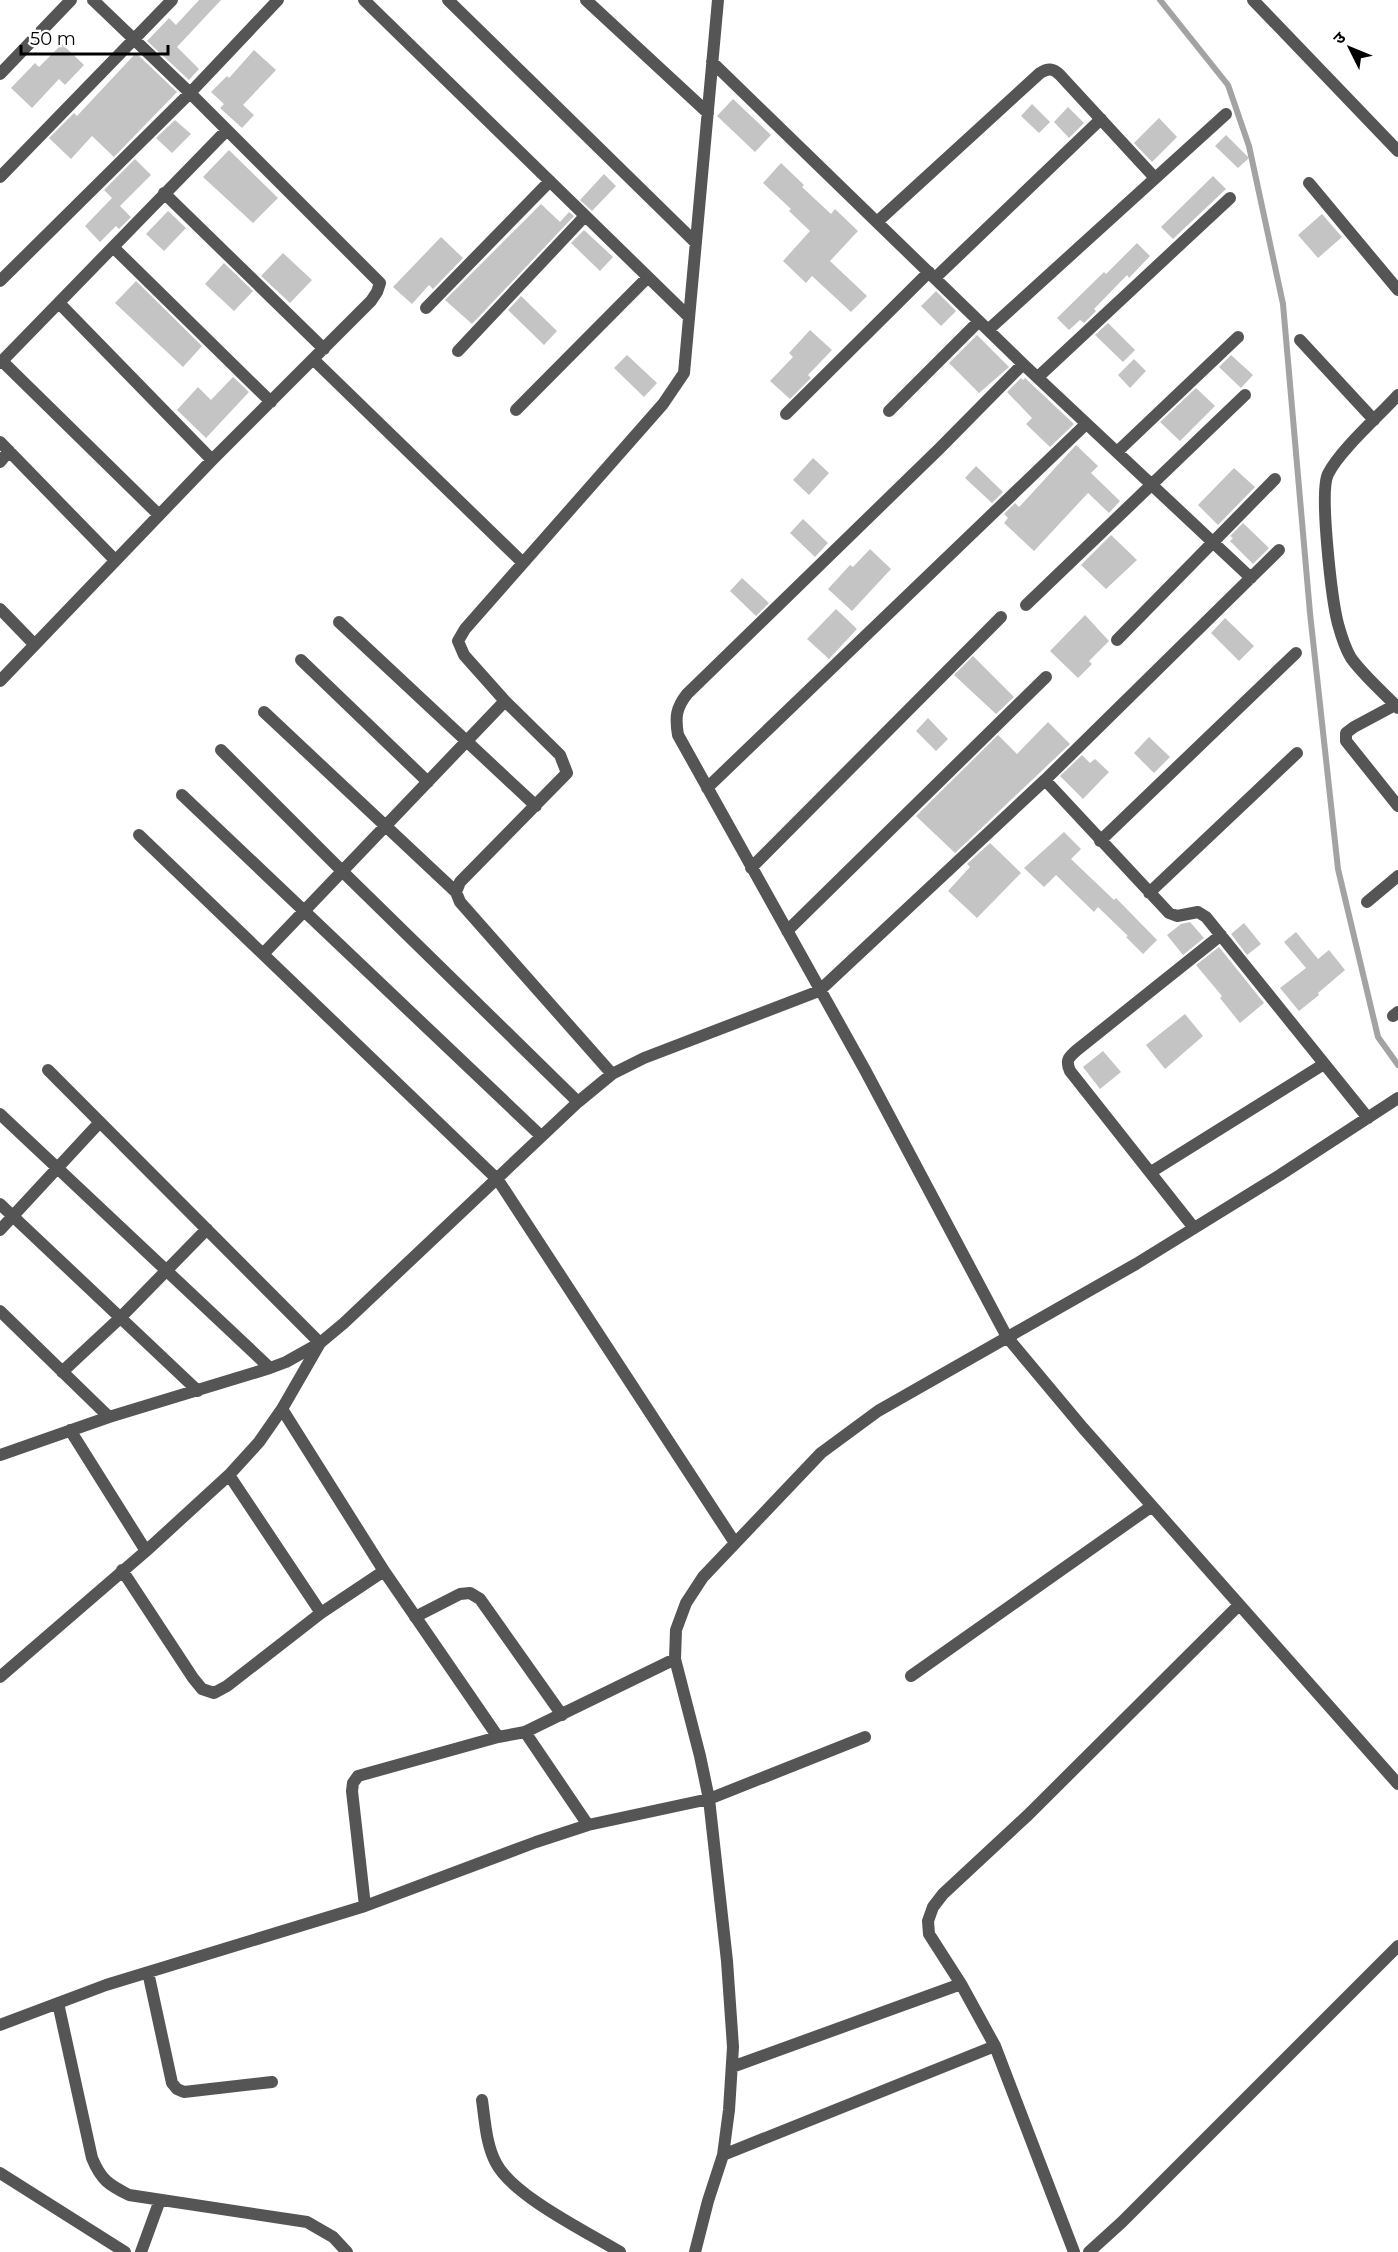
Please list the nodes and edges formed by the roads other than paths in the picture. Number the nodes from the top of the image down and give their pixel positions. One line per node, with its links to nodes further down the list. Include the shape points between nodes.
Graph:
1 (71, 0): 12 (street)
2 (93, 0): 10 (street)
3 (172, 0): 10 (street)
4 (278, 0): 13 (street)
5 (364, 0): 21 (street)
6 (448, 0): 27 (street)
7 (586, 0): 14 (street)
8 (718, 0): 11 (street)
9 (1253, 0): 18 (street)
10 (132, 39): 13 (street); 19 (street)
11 (712, 62): 14 (street); 26 (street)
12 (0, 74)
13 (190, 93): 17 (street); 31 (street)
14 (708, 113): 27 (street)
15 (1226, 114): 20 (street)
16 (1101, 119): 20 (street); 26 (street, via 1054,69 1047,69); 29 (street)
17 (226, 131): 23 (street); 39 (street, via 380,283 371,301)
18 (1398, 151)
19 (0, 177)
20 (1155, 178): 36 (street)
21 (550, 181): 25 (street); 34 (street)
22 (1309, 183): 32 (street)
23 (164, 194): 28 (street); 39 (street)
24 (1230, 198): 44 (street)
25 (585, 216): 30 (street); 40 (street)
26 (878, 222): 29 (street)
27 (696, 243): 35 (street)
28 (112, 247): 33 (street); 47 (street)
29 (932, 275): 36 (street); 50 (street)
30 (648, 277): 35 (street); 48 (street)
31 (0, 281)
32 (1398, 290)
33 (59, 303): 42 (street); 55 (street)
34 (426, 308)
35 (689, 317): 63 (street, via 684,373 676,387)
36 (983, 325): 43 (street); 49 (street)
37 (1238, 337): 54 (street)
38 (1300, 340): 51 (street)
39 (324, 350): 41 (street)
40 (458, 351)
41 (314, 360): 47 (street); 63 (street)
42 (1, 362): 59 (street)
43 (1023, 364): 44 (street); 83 (street, via 687,694 677,708 675,722)
44 (1038, 377): 52 (street)
45 (1245, 395): 58 (street)
46 (1398, 395): 51 (street)
47 (272, 402): 55 (street)
48 (516, 410)
49 (889, 411)
50 (786, 414)
51 (1374, 420): 76 (street, via 1327,476 1324,512 1337,622 1343,641 1351,657)
52 (1086, 424): 54 (street); 83 (street)
53 (5, 447): 56 (street); 62 (street)
54 (1117, 452): 58 (street)
55 (212, 460): 59 (street)
56 (0, 462)
57 (1275, 479): 60 (street)
58 (1152, 485): 60 (street); 65 (street)
59 (159, 515): 62 (street)
60 (1212, 543): 64 (street); 69 (street)
61 (1279, 550): 64 (street)
62 (116, 560): 70 (street)
63 (524, 563): 75 (street, via 458,640 464,656)
64 (1251, 578): 81 (street)
65 (1026, 605)
66 (0, 609): 70 (street)
67 (1001, 617): 90 (street)
68 (339, 622): 78 (street)
69 (1117, 640)
70 (35, 645): 74 (street)
71 (1296, 653): 89 (street)
72 (301, 660): 82 (street)
73 (1046, 677): 97 (street)
74 (0, 681)
75 (505, 700): 78 (street); 85 (street, via 560,755 566,766 567,773)
76 (1396, 706): 86 (street, via 1354,727 1346,733 1346,741)
77 (264, 712): 87 (street)
78 (467, 741): 82 (street); 85 (street)
79 (221, 750): 91 (street)
80 (1297, 753): 94 (street)
81 (1044, 780): 89 (street); 100 (street)
82 (428, 782): 87 (street)
83 (707, 788): 90 (street)
84 (182, 795): 96 (street)
85 (536, 806): 93 (street, via 460,882)
86 (1398, 806)
87 (386, 826): 91 (street); 93 (street)
88 (140, 835): 99 (street)
89 (1100, 841): 94 (street)
90 (751, 868): 97 (street)
91 (342, 872): 96 (street); 105 (street)
92 (1398, 876): 95 (street)
93 (456, 892): 103 (street, via 460,902)
94 (1149, 893): 98 (street, via 1169,913 1178,916 1198,912)
95 (1367, 902)
96 (304, 912): 99 (street); 109 (street)
97 (787, 931): 100 (street)
98 (1221, 935): 101 (street); 111 (street, via 1069,1057 1070,1071)
99 (263, 954): 112 (street)
100 (819, 991): 103 (street); 121 (street)
101 (1324, 1064): 107 (street); 111 (street)
102 (48, 1070): 108 (street)
103 (612, 1074): 105 (street)
104 (1398, 1099): 107 (street)
105 (578, 1102): 109 (street)
106 (0, 1114): 110 (street)
107 (1368, 1118): 115 (street)
108 (100, 1122): 110 (street); 116 (street)
109 (541, 1136): 112 (street)
110 (58, 1168): 114 (street); 118 (street)
111 (1151, 1172): 115 (street)
112 (498, 1180): 122 (street); 132 (street)
113 (0, 1204): 114 (street)
114 (13, 1216): 117 (street); 120 (street)
115 (1194, 1228): 121 (street)
116 (207, 1229): 118 (street); 122 (street)
117 (0, 1230)
118 (166, 1270): 120 (street); 123 (street)
119 (0, 1311): 124 (street)
120 (120, 1317): 124 (street); 125 (street)
121 (1007, 1337): 131 (street); 132 (street, via 850,1430 821,1453)
122 (320, 1343): 123 (street); 126 (street)
123 (270, 1368): 125 (street)
124 (62, 1372): 127 (street)
125 (198, 1391): 127 (street)
126 (282, 1409): 130 (street); 135 (street)
127 (109, 1417): 128 (street)
128 (70, 1430): 129 (street); 133 (street)
129 (0, 1455)
130 (229, 1475): 133 (street); 137 (street)
131 (1152, 1506): 136 (street); 140 (street)
132 (735, 1543): 139 (street, via 703,1577 686,1603 676,1630)
133 (146, 1551): 134 (street)
134 (122, 1570): 137 (street, via 193,1678 202,1689 214,1693); 141 (street)
135 (384, 1571): 137 (street); 138 (street)
136 (1239, 1605): 146 (street); 152 (street, via 933,1907 929,1934)
137 (321, 1613)
138 (415, 1617): 142 (street, via 460,1594 470,1593 480,1599); 144 (street)
139 (675, 1659): 142 (street); 147 (street)
140 (911, 1676)
141 (0, 1677)
142 (562, 1715): 143 (street)
143 (525, 1732): 144 (street); 148 (street)
144 (498, 1737): 149 (street, via 358,1776 352,1791)
145 (865, 1737): 147 (street)
146 (1398, 1784)
147 (709, 1799): 148 (street); 156 (street, via 727,1961)
148 (588, 1825): 149 (street)
149 (364, 1906): 151 (street)
150 (1398, 1946): 168 (street)
151 (148, 1972): 153 (street); 157 (street, via 172,2083 177,2089 184,2092)
152 (961, 1984): 155 (street); 156 (street)
153 (58, 2003): 154 (street); 161 (street, via 98,2174 129,2195)
154 (0, 2025)
155 (994, 2046): 159 (street); 167 (street)
156 (732, 2067): 159 (street)
157 (272, 2082)
158 (482, 2100): 165 (street, via 489,2144 503,2175 540,2203)
159 (723, 2155): 166 (street)
160 (0, 2173): 162 (street)
161 (160, 2200): 163 (street); 164 (street, via 307,2222 333,2237)
162 (125, 2252)
163 (141, 2252)
164 (347, 2252)
165 (620, 2252)
166 (695, 2252)
167 (1074, 2252)
168 (1089, 2252)

